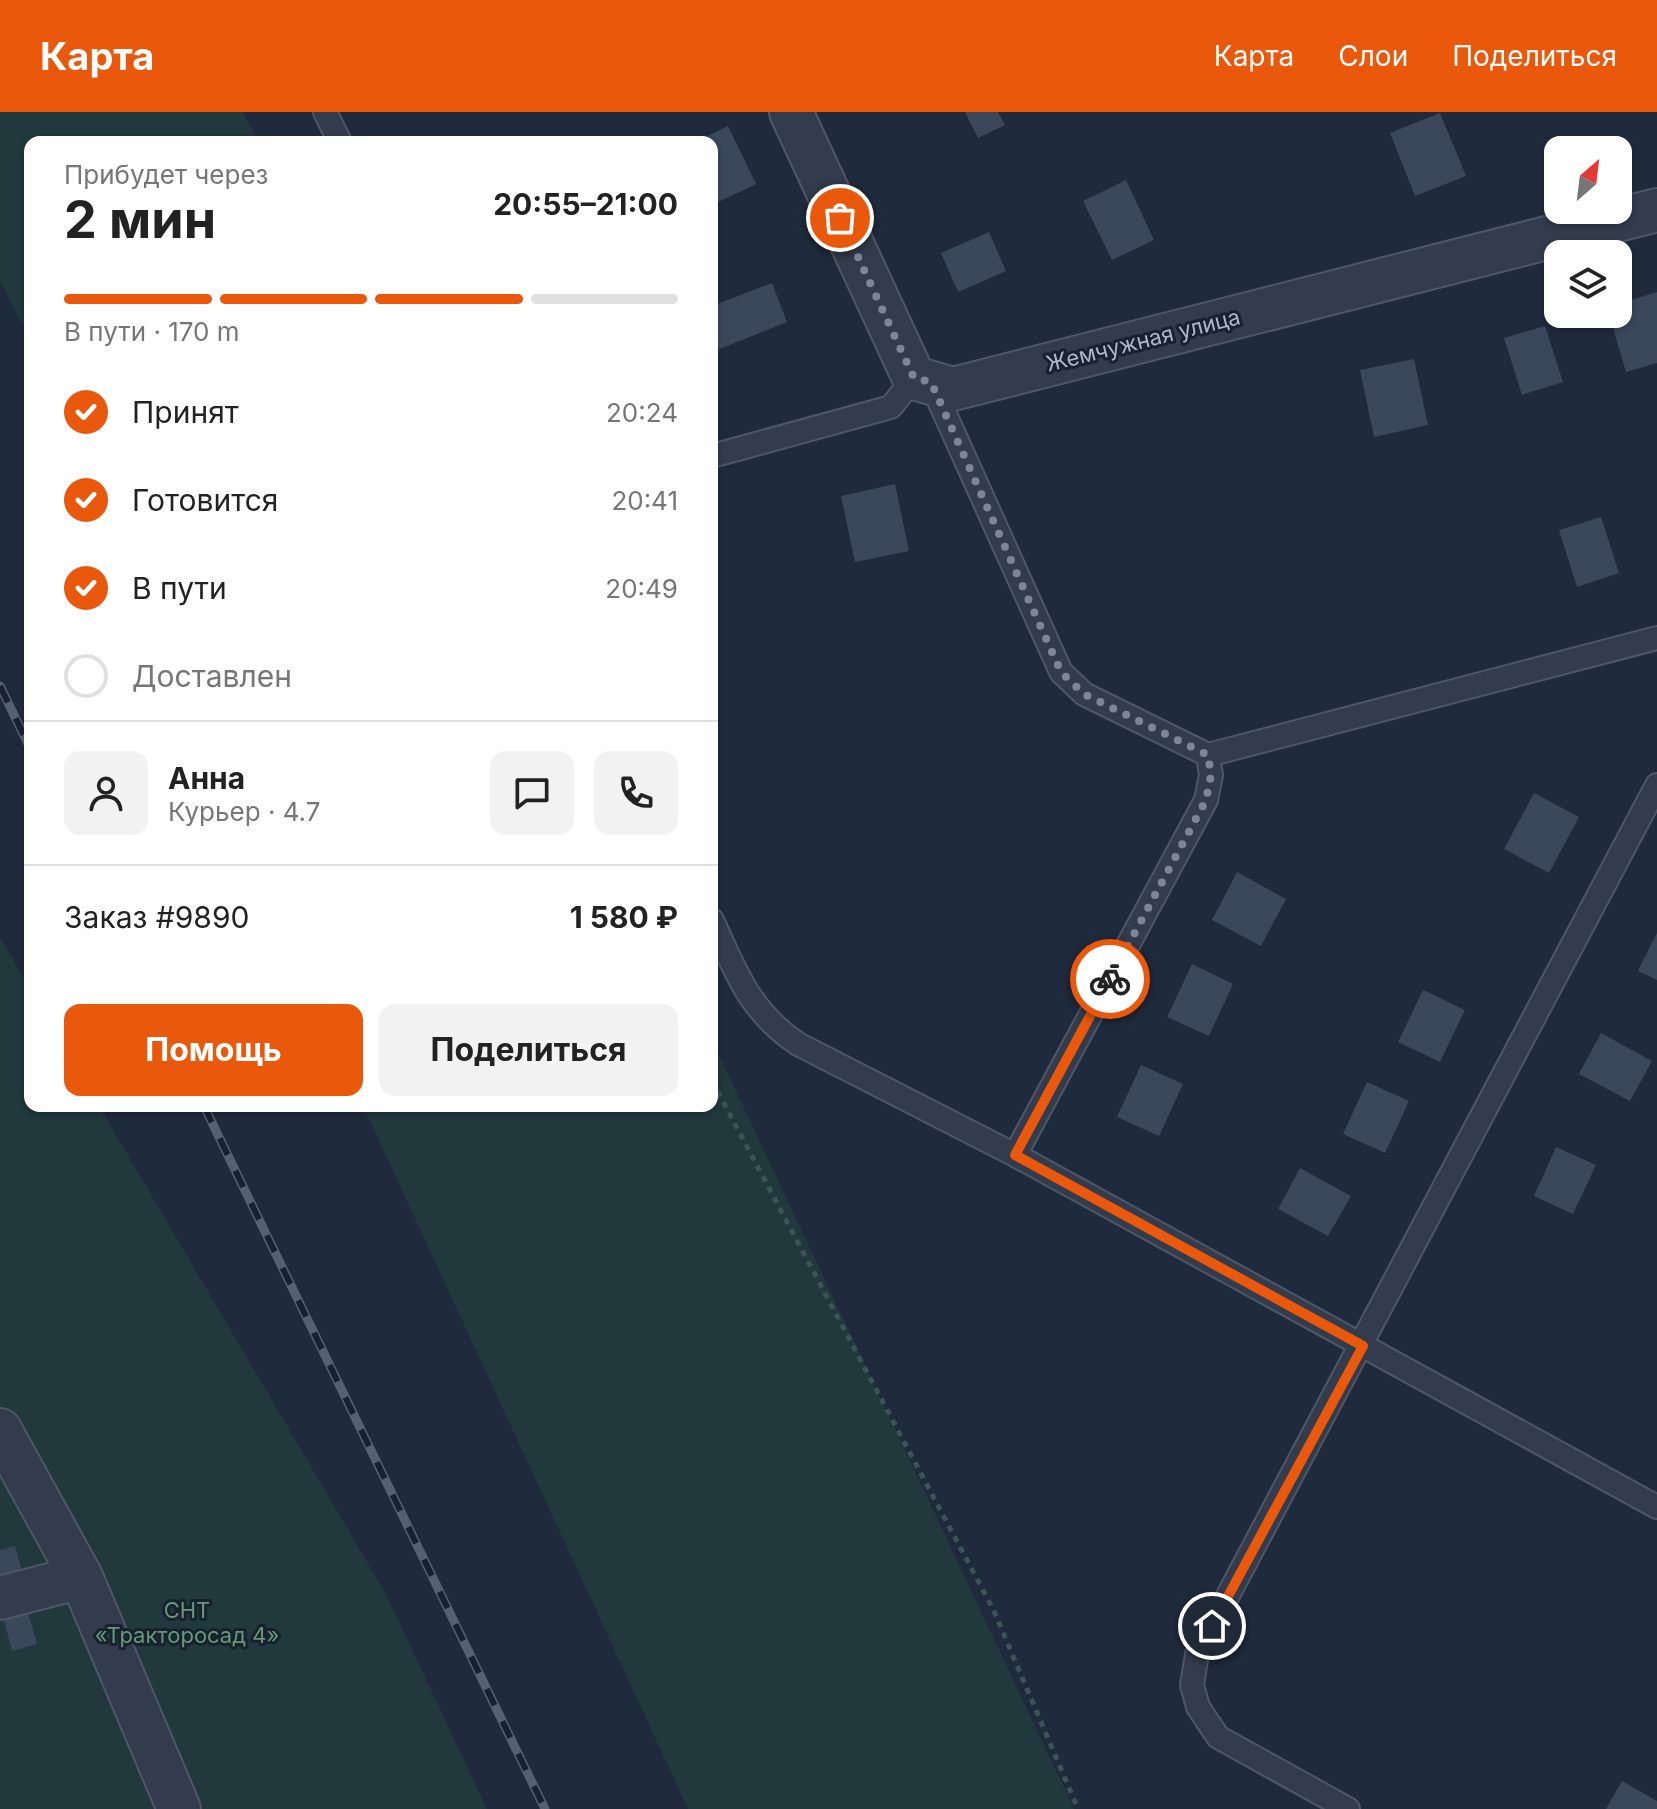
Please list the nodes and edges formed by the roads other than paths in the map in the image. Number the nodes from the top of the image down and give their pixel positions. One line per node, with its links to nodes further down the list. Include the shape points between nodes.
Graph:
1 (325, 112): 3 (lane)
2 (791, 112): 5 (street)
3 (337, 136)
4 (1657, 210): 5 (street, Жемчужная улица, via 953,389)
5 (923, 380): 6 (lane, via 891,407); 8 (lane, via 1061,672 1084,694)
6 (718, 454)
7 (1657, 638): 8 (lane)
8 (1208, 755): 11 (lane, via 1206,800)
9 (1657, 785): 12 (lane)
10 (718, 933): 11 (lane, via 744,989 771,1025 798,1044)
11 (1015, 1155): 12 (lane)
12 (1363, 1346): 14 (lane); 18 (lane, via 1197,1654 1192,1685 1198,1707 1218,1737)
13 (0, 1430): 15 (street)
14 (1657, 1507)
15 (81, 1577): 16 (street); 17 (street)
16 (0, 1598)
17 (179, 1809)
18 (1348, 1809)

